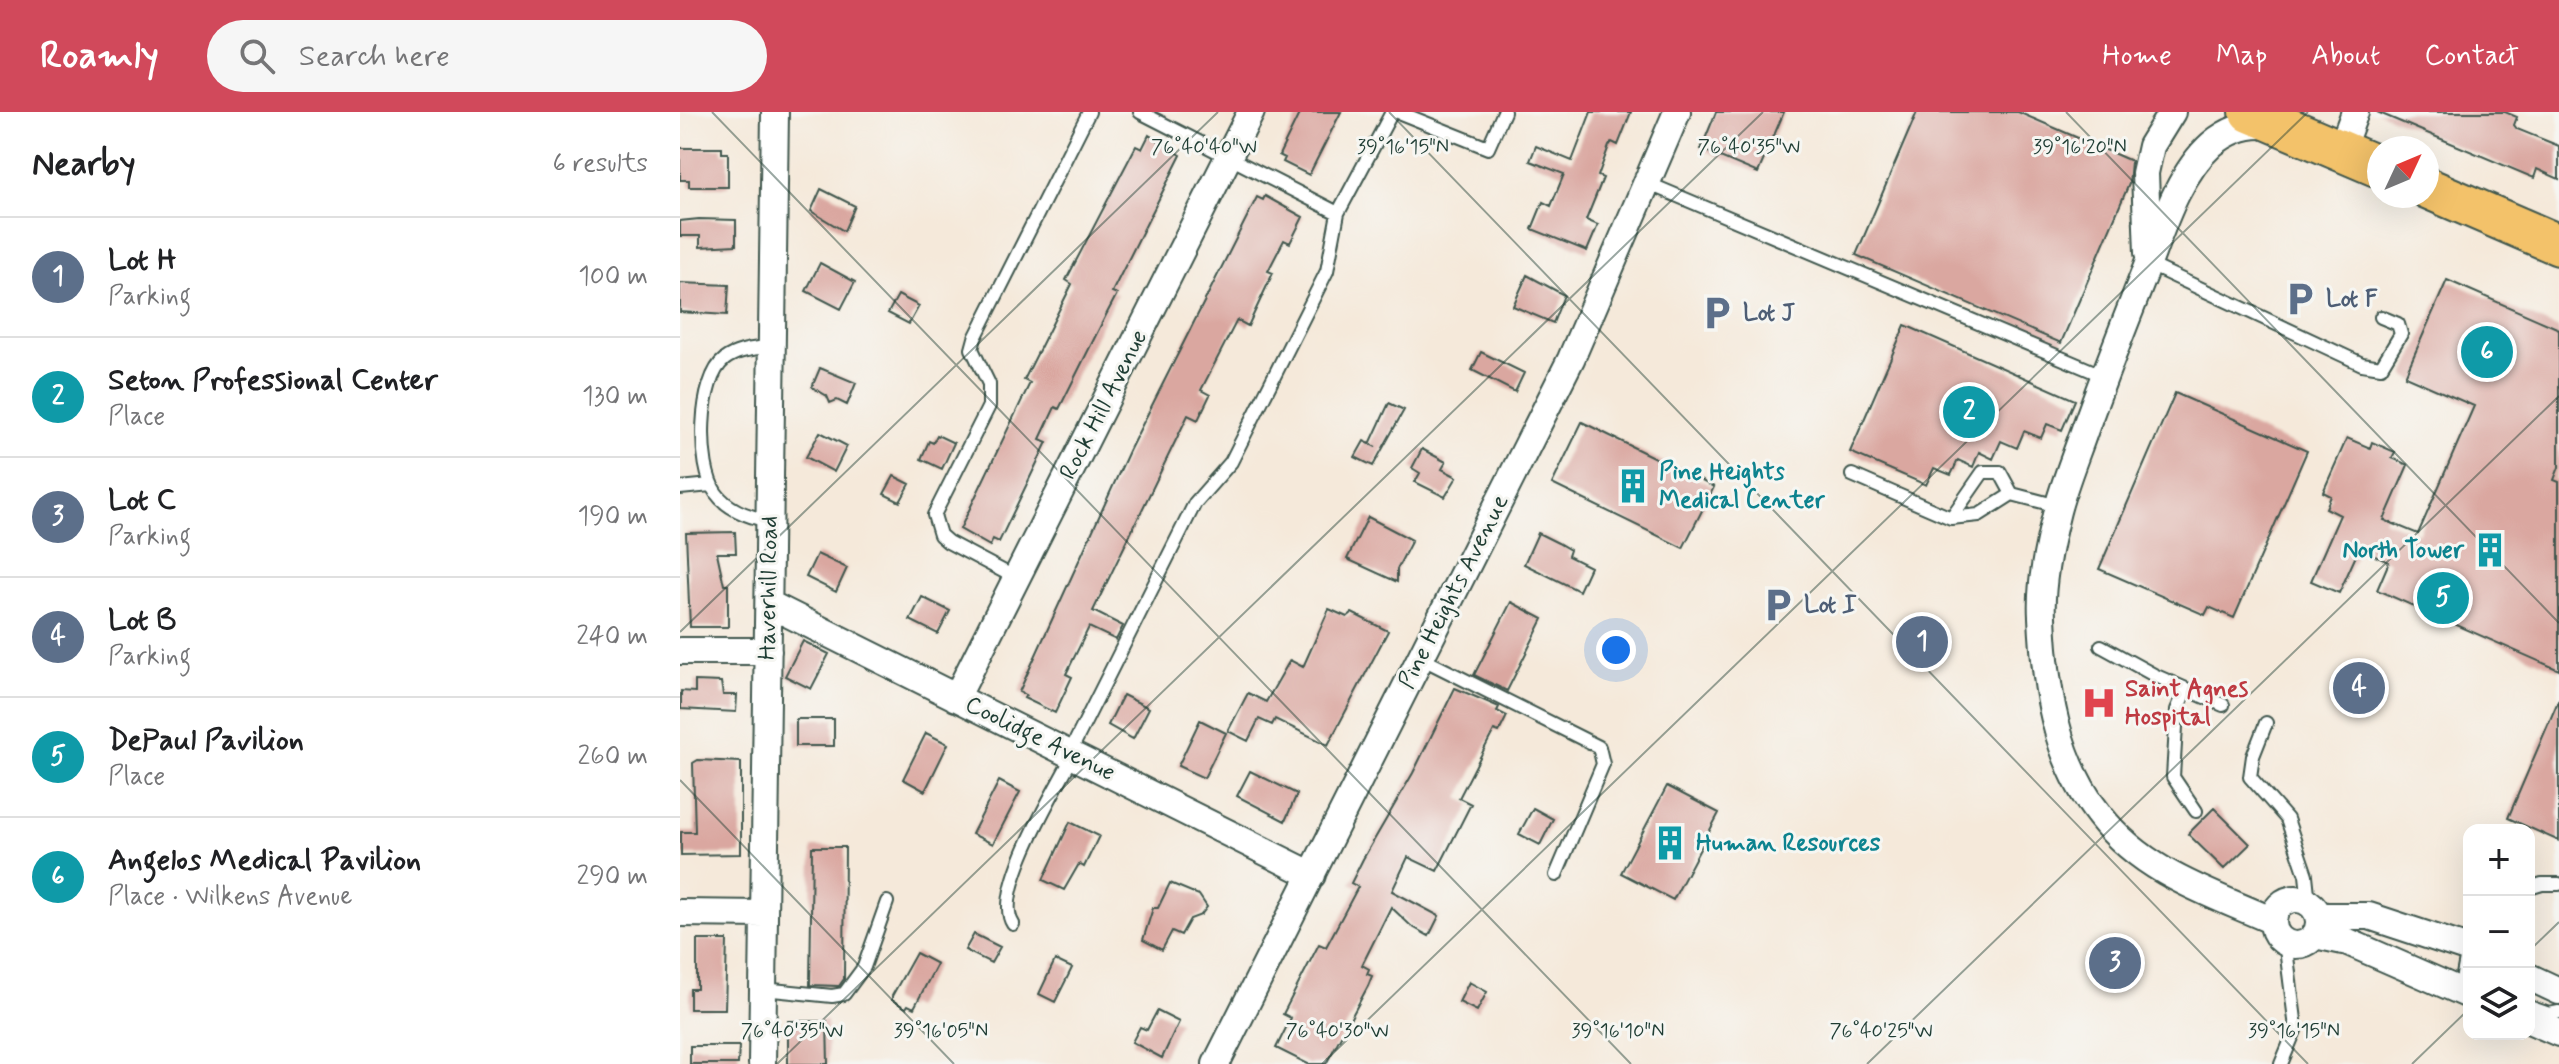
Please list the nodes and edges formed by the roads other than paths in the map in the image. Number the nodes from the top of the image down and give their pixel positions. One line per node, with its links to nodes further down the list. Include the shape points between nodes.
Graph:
1 (775, 112): 21 (street, Haverhill Road)
2 (1089, 112): 30 (lane, via 975,338 972,349 989,384 989,406 934,515 948,542)
3 (1140, 112): 13 (lane)
4 (1251, 112): 13 (street, Rock Hill Avenue)
5 (1395, 112): 6 (lane, via 1488,148); 17 (lane)
6 (1504, 112)
7 (1677, 112): 15 (street, Pine Heights Avenue)
8 (2172, 112): 19 (street, via 2151,146 2145,173)
9 (2250, 112): 11 (main road)
10 (2355, 112): 12 (street)
11 (2289, 129): 12 (main road); 19 (street, via 2241,126 2213,144 2169,211)
12 (2341, 150): 14 (main road)
13 (1228, 158): 17 (lane); 30 (street, Rock Hill Avenue)
14 (2367, 162)
15 (1647, 183): 22 (lane); 35 (street, Pine Heights Avenue, via 1571,359)
16 (2439, 193): 18 (main road)
17 (1338, 213): 40 (lane, via 1327,271 1231,462 1195,503)
18 (2559, 245)
19 (2148, 264): 20 (lane, via 2362,364 2381,367 2401,334 2398,324); 22 (street)
20 (2381, 317)
21 (772, 346): 24 (lane, via 732,354 714,371 704,426 704,461); 29 (street, Haverhill Road)
22 (2104, 376): 27 (street)
23 (1852, 475): 28 (lane)
24 (711, 485): 25 (lane); 29 (lane, via 728,505)
25 (680, 488)
26 (2012, 494): 27 (lane); 28 (lane, via 1979,515); 28 (lane, via 2000,472 1983,472)
27 (2058, 506): 51 (street, via 2042,616 2047,682 2075,776 2099,816 2137,853 2170,877)
28 (1951, 518)
29 (769, 521): 31 (street, Haverhill Road)
30 (1017, 578): 37 (street, Rock Hill Avenue)
31 (769, 604): 34 (street, Haverhill Road); 37 (street, Coolidge Avenue)
32 (2101, 646): 36 (lane)
33 (680, 651): 34 (street)
34 (768, 651): 48 (street, Haverhill Road)
35 (1421, 658): 42 (street, Pine Heights Avenue); 43 (lane, via 1599,747 1603,764)
36 (2186, 689): 38 (lane); 41 (lane, via 2177,710 2173,777)
37 (956, 698): 40 (street, Coolidge Avenue)
38 (2223, 705)
39 (2266, 723): 49 (lane, via 2250,777 2287,819)
40 (1071, 755): 42 (street, Coolidge Avenue); 50 (lane, via 1013,881 1007,908)
41 (2196, 811)
42 (1312, 875): 62 (street, Pine Heights Avenue)
43 (1556, 875)
44 (2559, 884): 45 (lane)
45 (2535, 886)
46 (887, 902): 54 (lane, via 864,967 844,994)
47 (680, 913): 48 (street)
48 (764, 914): 54 (street, Haverhill Road)
49 (2314, 918): 51 (street, via 2302,944); 51 (street, via 2299,899 2284,902); 52 (street, via 2369,916); 56 (street, via 2348,942)
50 (1013, 924)
51 (2279, 931): 63 (lane, via 2296,1028)
52 (2463, 946)
53 (2535, 980): 55 (street)
54 (763, 989): 61 (street, Haverhill Road)
55 (2559, 991)
56 (2463, 992)
57 (2535, 1009): 58 (lane)
58 (2559, 1012)
59 (2535, 1023): 60 (street)
60 (2559, 1033)
61 (762, 1064)
62 (1216, 1064)
63 (2281, 1064)

